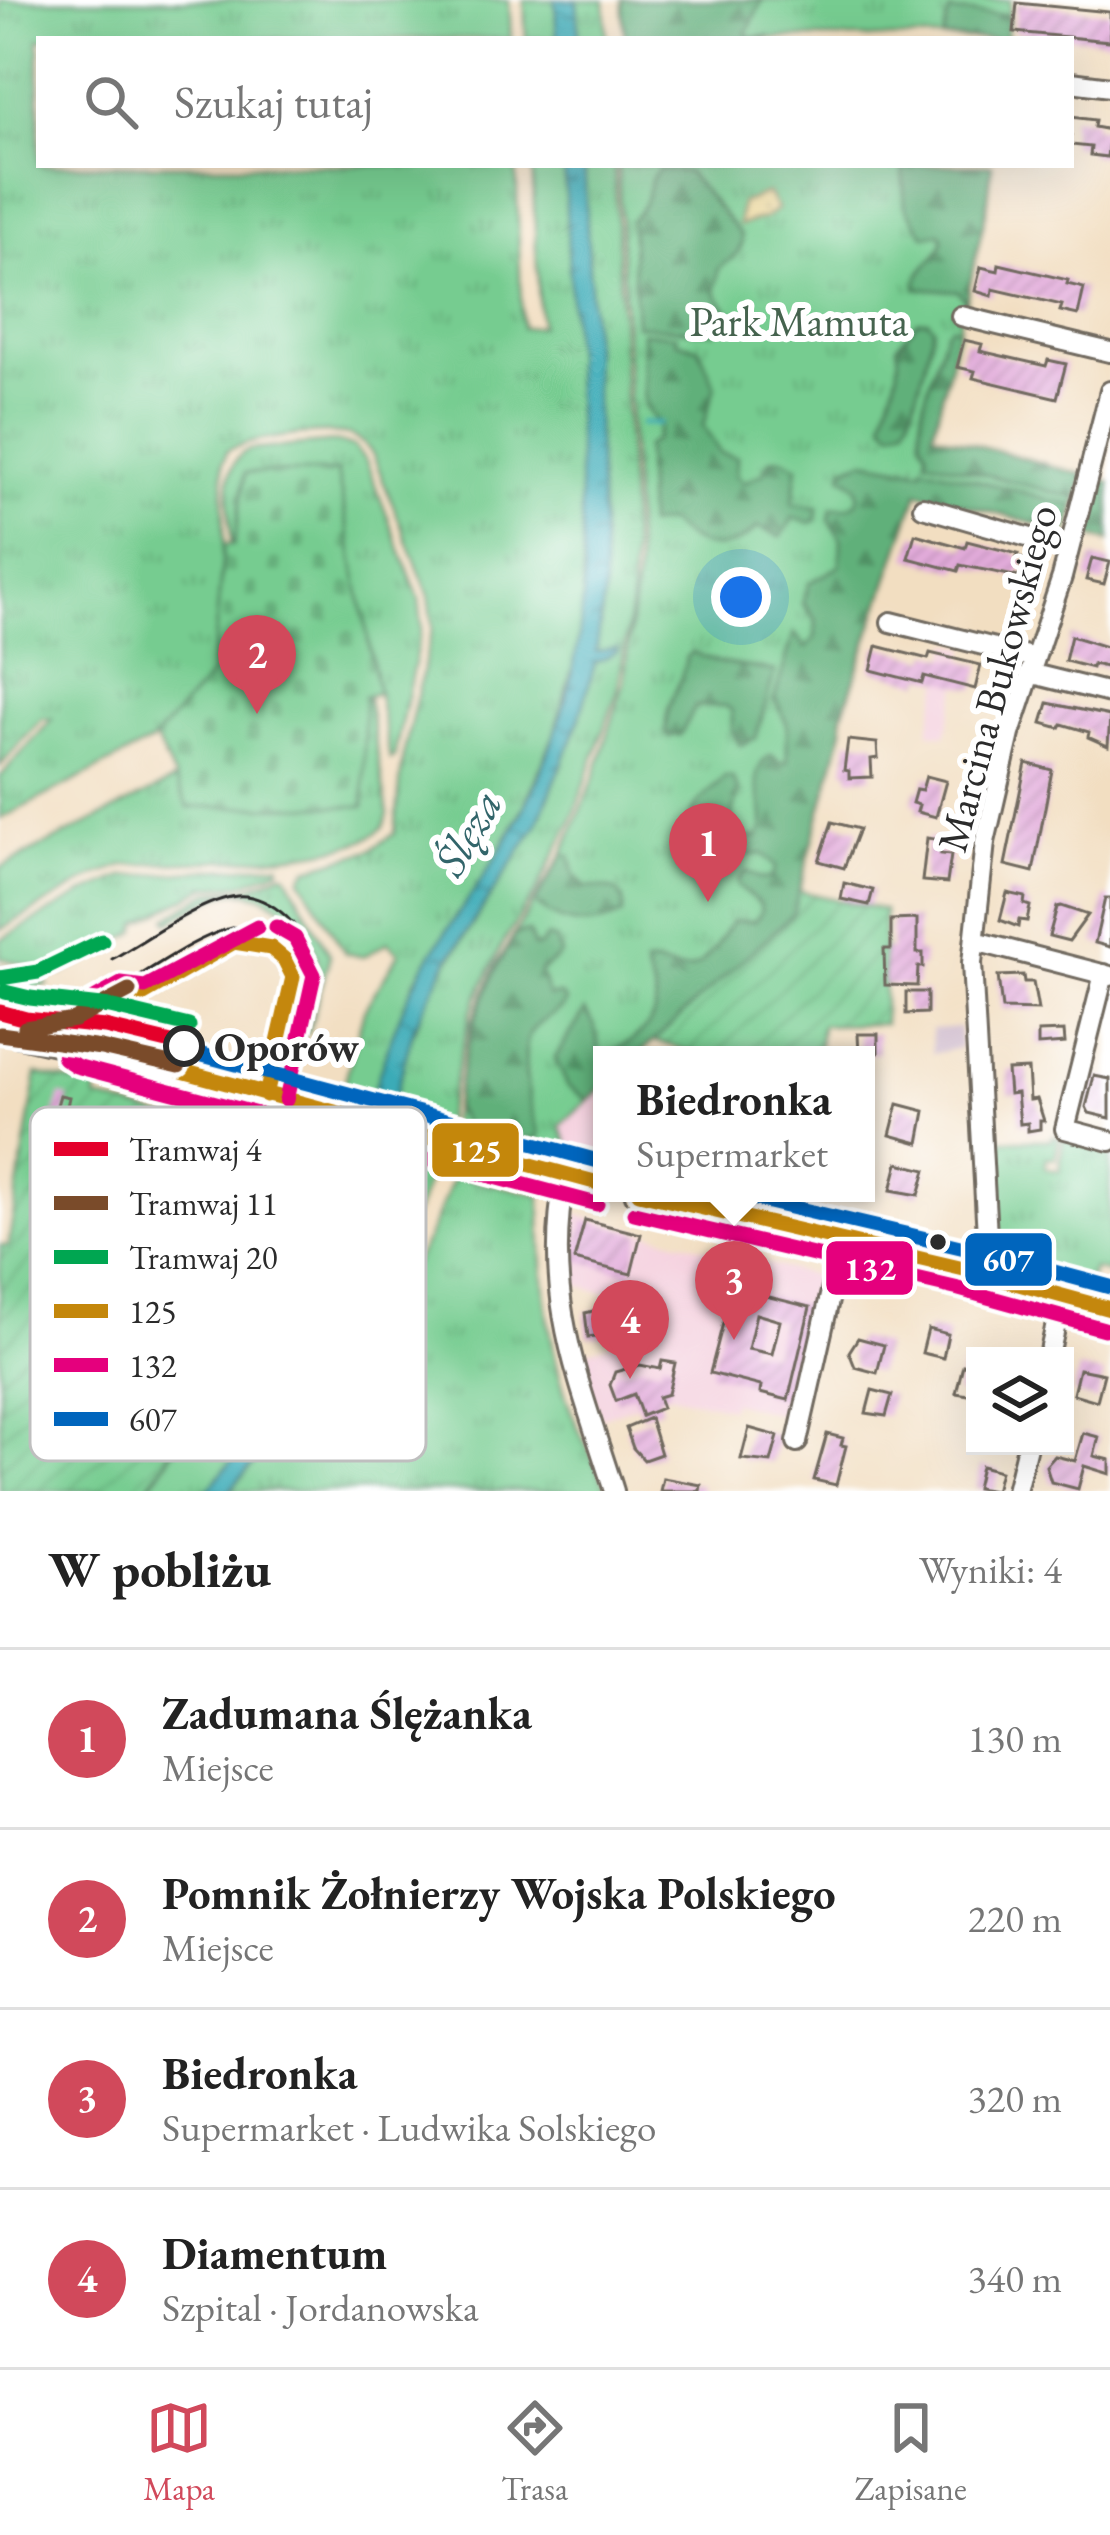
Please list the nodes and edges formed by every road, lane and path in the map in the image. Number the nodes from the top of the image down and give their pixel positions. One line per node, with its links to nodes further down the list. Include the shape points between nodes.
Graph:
1 (1074, 82): 2 (street)
2 (1110, 87)
3 (961, 316): 4 (street)
4 (1110, 352)
5 (1110, 391): 7 (street, Marcina Bukowskiego)
6 (923, 507): 7 (street)
7 (1070, 548): 9 (street, Marcina Bukowskiego)
8 (891, 622): 9 (street)
9 (1032, 665): 10 (street); 11 (street, Marcina Bukowskiego, via 985,842)
10 (1110, 693)
11 (975, 940): 12 (street); 21 (street, Marcina Bukowskiego, via 987,1236)
12 (1107, 975): 16 (street, via 1065,1129)
13 (0, 1028): 14 (main road)
14 (308, 1107)
15 (426, 1138): 17 (main road)
16 (1110, 1141)
17 (565, 1175): 18 (main road); 27 (street, via 556,1253 563,1318)
18 (593, 1182)
19 (677, 1202): 21 (main road)
20 (838, 1265): 25 (street)
21 (981, 1274): 22 (main road)
22 (1062, 1296): 23 (main road); 24 (street)
23 (1110, 1309)
24 (1051, 1347)
25 (797, 1442)
26 (1025, 1455): 28 (street)
27 (614, 1491)
28 (1016, 1491)

